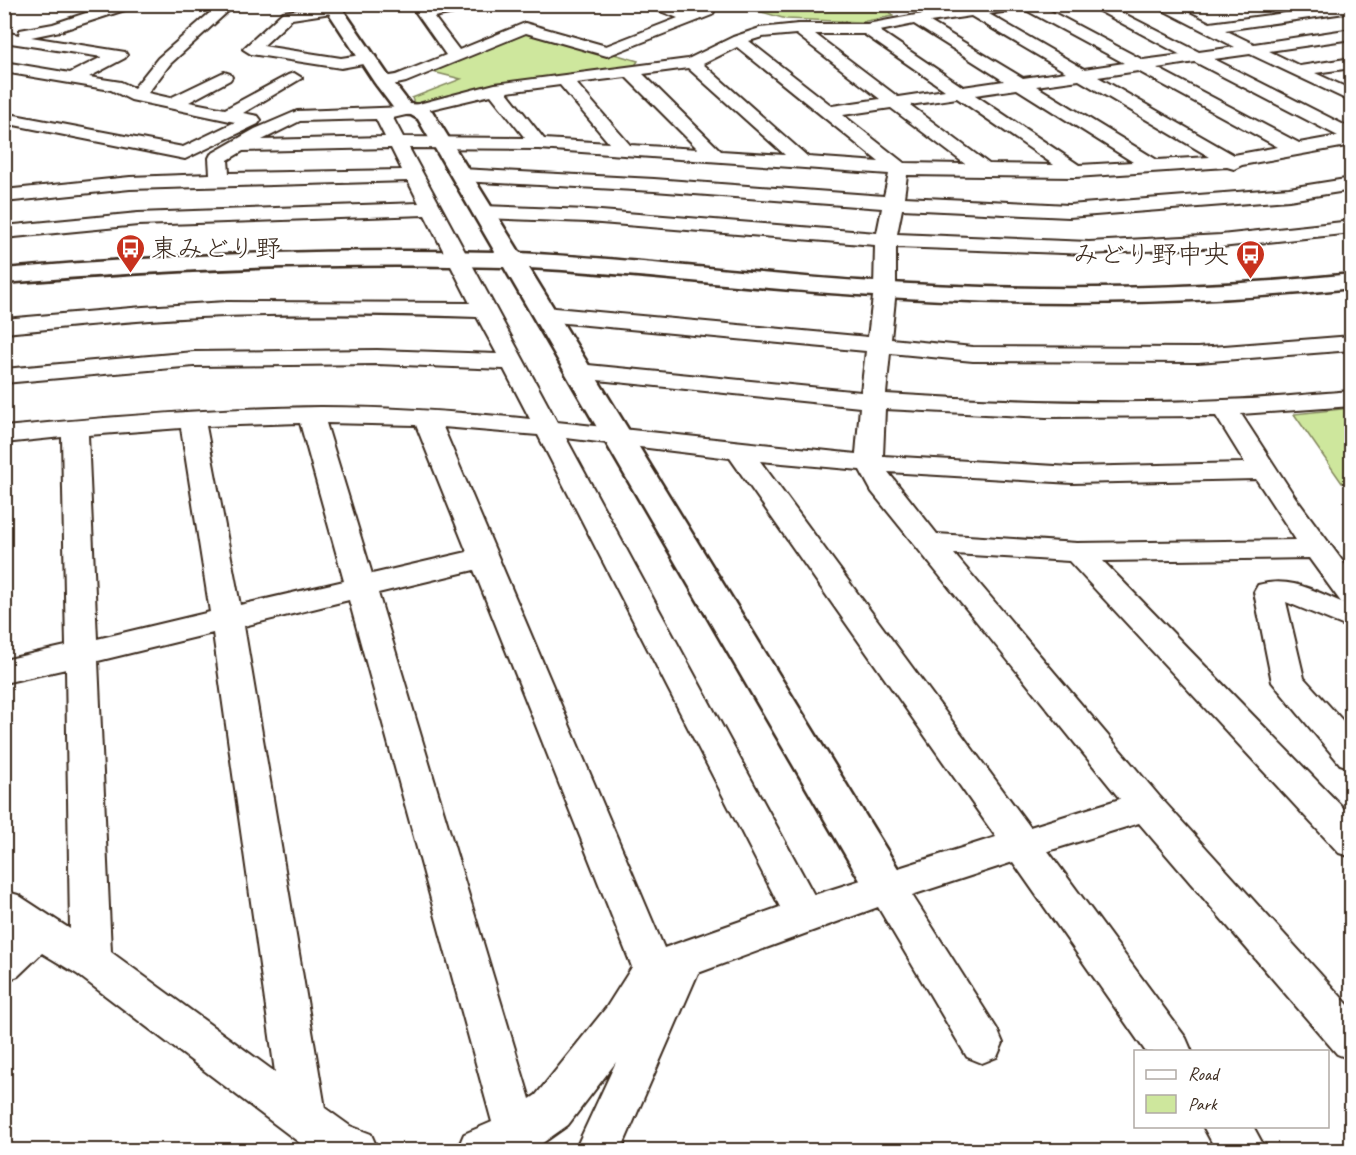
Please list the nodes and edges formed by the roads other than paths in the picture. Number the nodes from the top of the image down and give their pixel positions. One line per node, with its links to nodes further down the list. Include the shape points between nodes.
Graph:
1 (129, 4): 33 (street, via 55,28 4,37 119,55)
2 (229, 4): 42 (street, via 164,61)
3 (479, 4): 11 (street)
4 (649, 4): 20 (street, via 700,15 607,51 525,28)
5 (1093, 4): 21 (street)
6 (1028, 5): 12 (street); 25 (street)
7 (1198, 6): 9 (street)
8 (332, 7): 22 (street); 22 (street, via 288,15 251,49 341,63)
9 (1164, 7): 14 (street)
10 (1352, 8): 14 (street)
11 (421, 10): 20 (street)
12 (975, 12): 13 (street); 30 (street)
13 (915, 19): 16 (street); 36 (street)
14 (1209, 28): 19 (street)
15 (798, 29): 16 (street); 18 (street); 43 (street)
16 (867, 29): 39 (street)
17 (1352, 34): 19 (street)
18 (738, 40): 23 (street); 46 (street)
19 (1251, 49): 21 (street); 28 (street)
20 (456, 57): 35 (street)
21 (1196, 57): 25 (street); 50 (street)
22 (368, 59): 35 (street)
23 (692, 63): 27 (street); 59 (street)
24 (1352, 63): 28 (street)
25 (1140, 66): 30 (street); 56 (street)
26 (4, 67): 29 (street)
27 (630, 71): 34 (street); 57 (street)
28 (1297, 71): 41 (street)
29 (35, 72): 33 (street); 37 (street)
30 (1081, 74): 36 (street); 58 (street)
31 (224, 77): 44 (street)
32 (294, 78): 48 (street)
33 (80, 80): 40 (street); 42 (street, via 115,86)
34 (564, 80): 38 (street); 55 (street)
35 (383, 82): 45 (street)
36 (1020, 82): 39 (street); 60 (street)
37 (9, 86)
38 (495, 89): 45 (street); 53 (street)
39 (962, 92): 43 (street); 63 (street)
40 (57, 94)
41 (1349, 94)
42 (137, 96): 44 (street)
43 (897, 102): 46 (street); 62 (street)
44 (173, 103): 48 (street)
45 (409, 109): 47 (street); 52 (street, via 425,115)
46 (829, 112): 61 (street)
47 (382, 114): 51 (street); 54 (street, via 297,116)
48 (227, 115): 49 (street, via 252,120 185,153)
49 (4, 118)
50 (1352, 137): 56 (street)
51 (397, 142): 52 (street); 54 (street); 64 (street)
52 (441, 142): 53 (street); 65 (street)
53 (539, 144): 55 (street)
54 (239, 146): 66 (street, via 218,158)
55 (624, 149): 57 (street)
56 (1298, 150): 58 (street)
57 (714, 155): 59 (street)
58 (1231, 161): 60 (street); 68 (street)
59 (804, 163): 61 (street)
60 (1155, 167): 63 (street)
61 (899, 169): 62 (street); 70 (street)
62 (986, 171): 63 (street)
63 (1075, 171)
64 (413, 175): 66 (street); 71 (street)
65 (461, 175): 70 (street); 72 (street)
66 (220, 179): 69 (street, via 130,183)
67 (1352, 184): 68 (street)
68 (1289, 194): 70 (street, via 1069,211); 73 (street)
69 (4, 196)
70 (894, 203): 75 (street)
71 (432, 209): 74 (street, via 138,219); 76 (street)
72 (482, 212): 75 (street, via 588,216); 77 (street)
73 (1350, 228): 75 (street, via 1221,241 1089,248)
74 (4, 232)
75 (886, 240): 80 (street)
76 (457, 257): 77 (street); 78 (street, via 209,260); 81 (street)
77 (511, 260): 80 (street); 82 (street)
78 (4, 276)
79 (1352, 281): 80 (street, via 1224,291 1066,296)
80 (885, 289): 85 (street)
81 (486, 310): 83 (street, via 226,309); 86 (street)
82 (544, 314): 85 (street); 87 (street)
83 (4, 326)
84 (1352, 343): 85 (street, via 1198,356 973,354)
85 (878, 346): 90 (street)
86 (513, 362): 88 (street, via 377,357 194,359); 96 (street)
87 (578, 371): 90 (street); 98 (street)
88 (4, 376)
89 (1352, 398): 91 (street)
90 (873, 400): 91 (street, via 1046,409); 100 (street)
91 (1224, 408): 101 (street)
92 (311, 415): 93 (street); 94 (street); 106 (street)
93 (426, 418): 96 (street); 105 (street)
94 (192, 419): 95 (street); 109 (street)
95 (75, 428): 97 (street); 110 (street)
96 (547, 428): 98 (street); 118 (street)
97 (4, 435)
98 (618, 435): 99 (street); 116 (street)
99 (739, 451): 100 (street); 115 (street)
100 (869, 463): 101 (street, via 1072,475); 102 (street, via 882,486)
101 (1263, 471): 103 (street)
102 (930, 543): 104 (street); 113 (street)
103 (1316, 549): 104 (street); 107 (street)
104 (1077, 552): 114 (street)
105 (483, 558): 106 (street); 122 (street)
106 (360, 587): 109 (street); 127 (street)
107 (1352, 595)
108 (1352, 619): 112 (street, via 1291,592 1269,592 1288,682)
109 (227, 620): 110 (street); 126 (street)
110 (81, 653): 111 (street); 120 (street)
111 (4, 672)
112 (1352, 754)
113 (1146, 806): 115 (street); 123 (street)
114 (1352, 842)
115 (1020, 844): 116 (street); 125 (street)
116 (886, 888): 118 (street); 124 (street)
117 (4, 907): 119 (street)
118 (805, 916): 122 (street)
119 (39, 931): 120 (street); 121 (street)
120 (91, 961): 126 (street)
121 (4, 963)
122 (668, 966): 127 (street, via 552,1110); 130 (street)
123 (1352, 1040)
124 (982, 1043)
125 (1170, 1050)
126 (305, 1122): 128 (street, via 337,1144)
127 (518, 1133): 129 (street)
128 (355, 1150)
129 (480, 1150)
130 (598, 1150)

